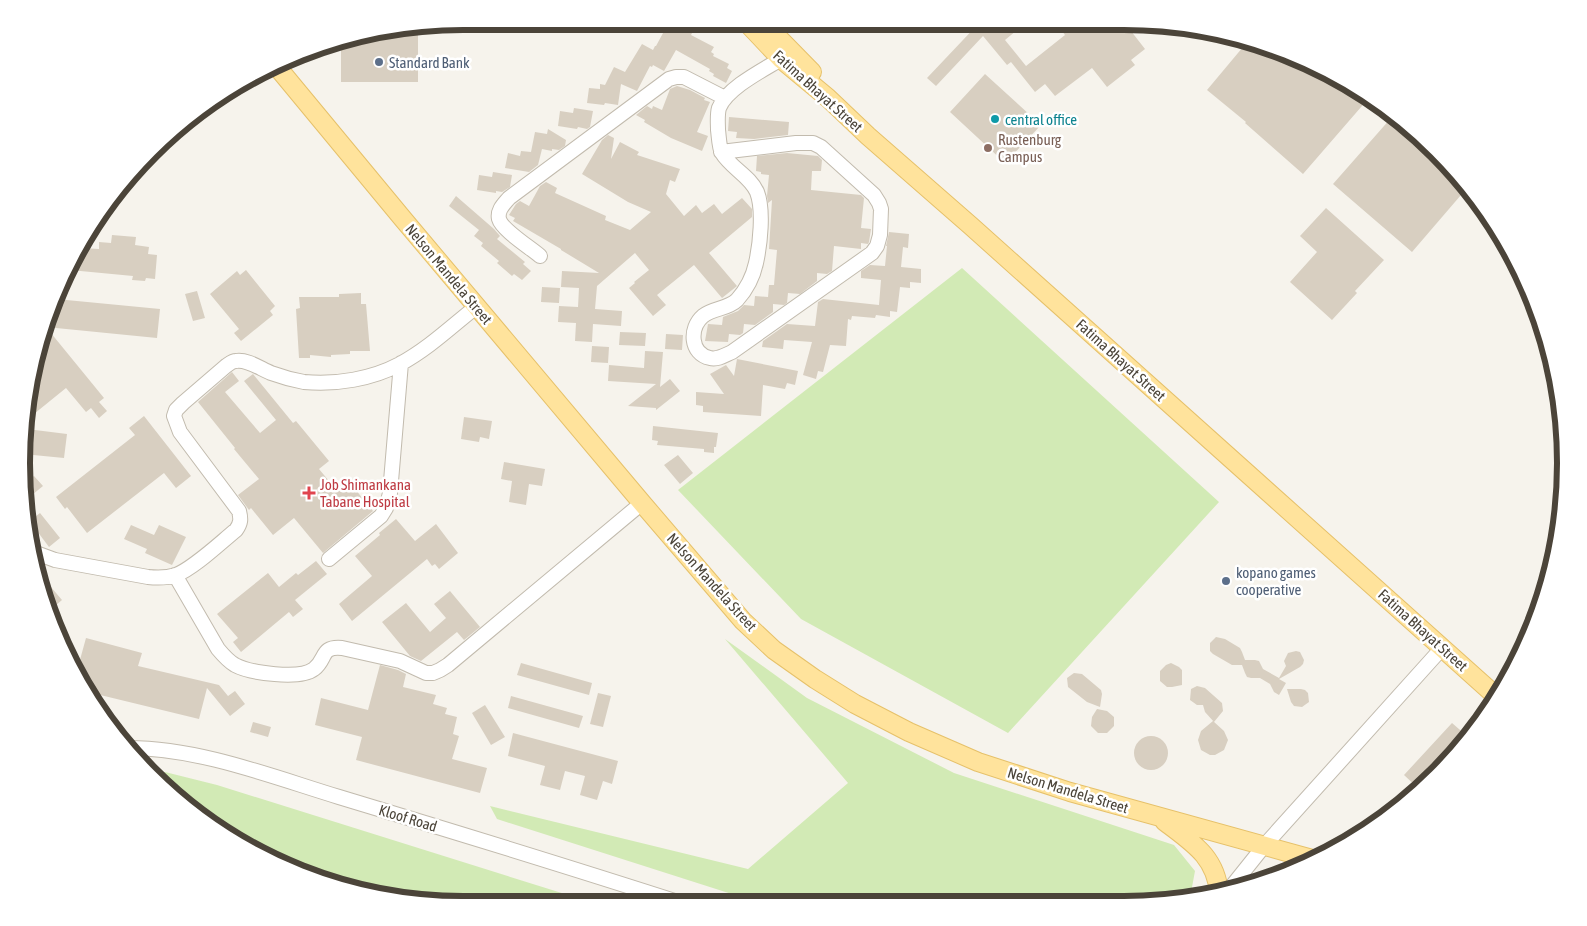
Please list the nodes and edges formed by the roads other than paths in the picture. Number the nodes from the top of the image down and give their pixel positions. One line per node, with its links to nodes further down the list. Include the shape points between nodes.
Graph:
1 (754, 30): 3 (main road, Fatima Bhayat Street)
2 (771, 30): 6 (main road, via 810,70)
3 (781, 59): 5 (street); 6 (main road, Fatima Bhayat Street)
4 (280, 71): 9 (main road, Nelson Mandela Street)
5 (724, 98): 7 (street, via 718,120); 8 (street, via 684,77 669,79 509,198 499,212 499,218 509,231)
6 (828, 98): 15 (main road, Fatima Bhayat Street)
7 (722, 152): 7 (street, via 756,189 761,222 756,263 748,286 735,302 703,316 696,324 696,349 711,358 732,352 872,253 877,246 881,222 881,209 874,195 822,146 806,142)
8 (540, 256)
9 (476, 307): 10 (street); 11 (main road, Nelson Mandela Street)
10 (401, 363): 13 (street, via 386,508 381,516); 14 (street, via 344,382 304,382 237,360 183,403 174,416 180,432 239,512 241,522 232,534)
11 (642, 503): 14 (street, via 448,665 433,673 400,661 334,647 328,649 314,669 300,674 270,674 234,665 221,653); 18 (main road, Nelson Mandela Street, via 743,621 774,650 855,704 978,762)
12 (40, 555): 14 (street, via 130,574 162,578)
13 (329, 559)
14 (176, 575)
15 (1442, 647): 16 (main road, Fatima Bhayat Street); 19 (street)
16 (1491, 692)
17 (137, 748): 23 (street, Kloof Road, via 166,750 222,762)
18 (1159, 816): 19 (main road, Nelson Mandela Street); 22 (main road, via 1201,850 1212,865)
19 (1264, 846): 20 (main road, Nelson Mandela Street); 21 (street)
20 (1304, 857)
21 (1236, 881)
22 (1218, 885)
23 (660, 896)

